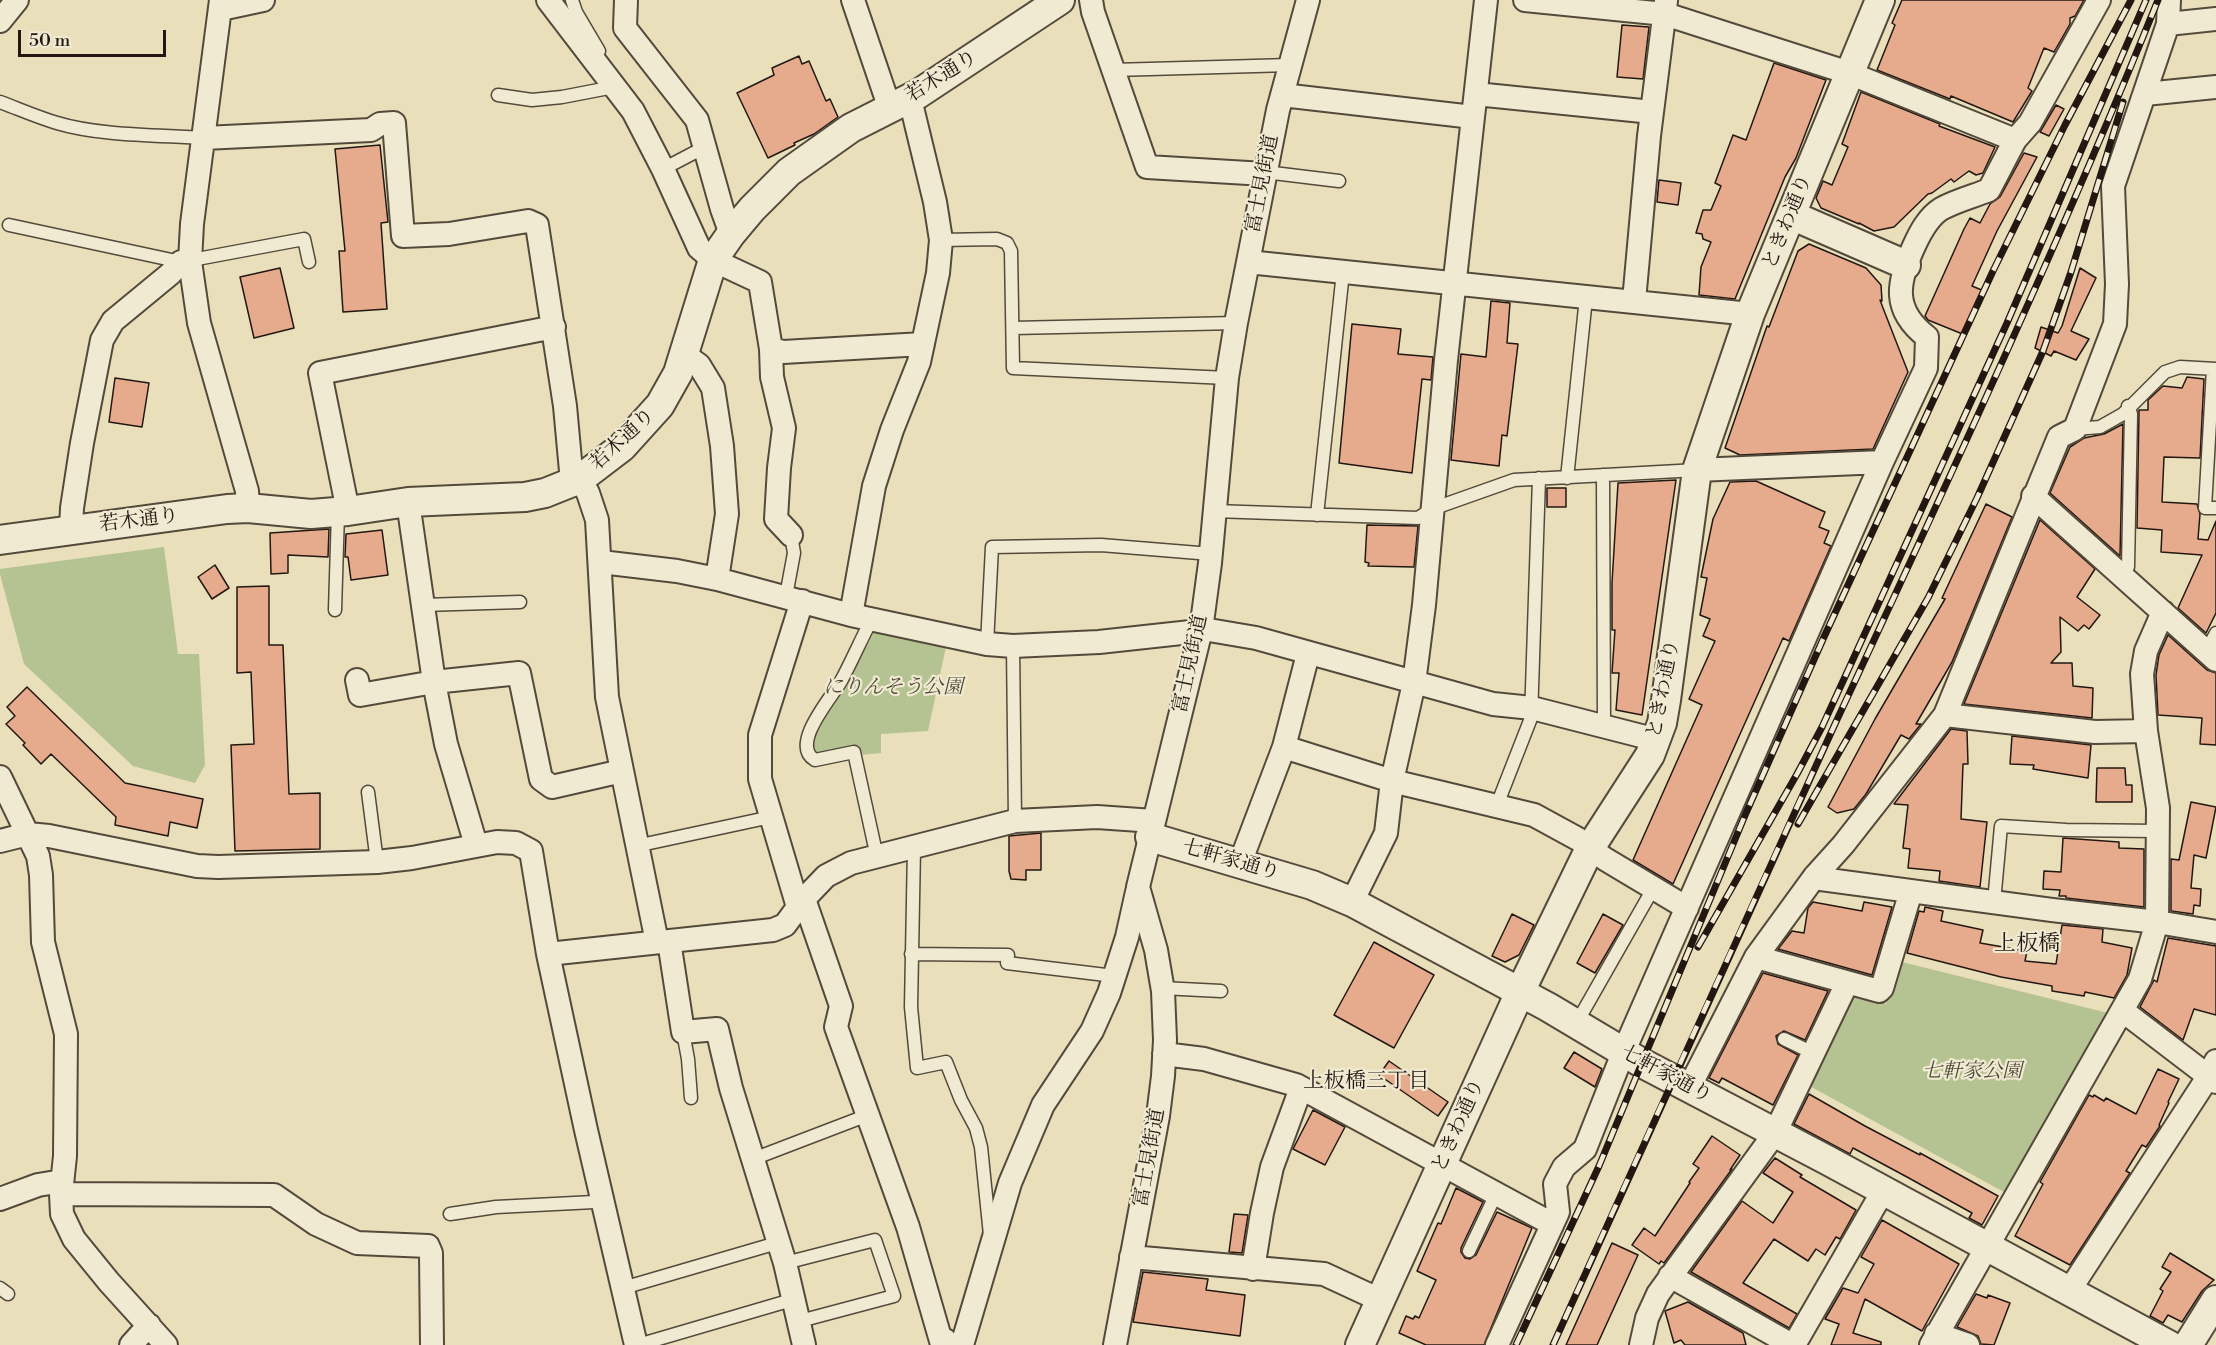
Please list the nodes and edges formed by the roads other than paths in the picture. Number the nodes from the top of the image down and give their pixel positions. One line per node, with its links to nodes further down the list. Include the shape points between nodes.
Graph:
1 (17, 0): 18 (street)
2 (263, 0): 15 (street)
3 (548, 0): 23 (street)
4 (572, 0): 23 (lane, via 603,59)
5 (626, 0): 35 (street, via 625,28 697,120)
6 (853, 0): 30 (street)
7 (1060, 0): 30 (street, 若木通り)
8 (1091, 0): 21 (street)
9 (1308, 0): 20 (street, 富士見街道)
10 (1486, 0): 26 (street)
11 (1525, 0): 16 (street)
12 (1880, 0): 22 (street, ときわ通り)
13 (2098, 0): 34 (street, via 2030,123)
14 (2169, 0): 19 (street)
15 (221, 4): 33 (street)
16 (1666, 7): 22 (street); 31 (street)
17 (2216, 19): 19 (street)
18 (0, 21)
19 (2168, 24): 27 (street)
20 (1290, 65): 21 (lane); 28 (street, 富士見街道)
21 (1114, 70): 37 (street, via 1148,167)
22 (1849, 73): 34 (street); 39 (street, ときわ通り)
23 (609, 80): 25 (lane, via 562,97 532,100); 36 (street, via 633,111)
24 (2216, 87): 27 (street)
25 (498, 94)
26 (1476, 94): 31 (street); 32 (street)
27 (2145, 94): 62 (street, via 2113,186 2118,284 2115,324)
28 (1282, 95): 32 (street); 37 (street, 富士見街道)
29 (0, 102): 33 (lane, via 79,127)
30 (900, 104): 41 (street, 若木通り, via 851,128 789,172); 42 (street, via 935,202)
31 (1652, 112): 51 (street)
32 (1473, 117): 49 (street)
33 (204, 138): 44 (street); 54 (street, via 371,130 380,124 394,123 403,236 449,234 528,221 537,225)
34 (2015, 140): 47 (street, via 1989,190 1941,209 1924,226)
35 (705, 147): 36 (lane); 41 (street)
36 (663, 169): 43 (street, via 699,248)
37 (1265, 173): 38 (lane); 45 (street, 富士見街道)
38 (1339, 181)
39 (1791, 215): 47 (street); 52 (street, ときわ通り)
40 (9, 225): 44 (lane)
41 (731, 234): 43 (street, 若木通り)
42 (941, 240): 55 (lane, via 997,239 1007,243 1011,251); 56 (street, via 939,273)
43 (713, 260): 57 (street, via 760,282); 58 (street, 若木通り)
44 (185, 261): 46 (lane, via 304,239); 71 (street, via 247,491); 77 (street, via 113,321 102,340 82,443)
45 (1248, 261): 48 (street); 53 (street, 富士見街道)
46 (309, 262)
47 (1906, 265): 63 (street, via 1900,290 1902,301 1908,317 1928,337 1926,368)
48 (1343, 272): 49 (street); 76 (lane)
49 (1455, 284): 50 (street); 73 (street)
50 (1586, 297): 51 (street); 67 (lane)
51 (1634, 301): 52 (street)
52 (1750, 314): 64 (street, ときわ通り)
53 (1236, 323): 55 (lane); 60 (street, 富士見街道)
54 (554, 327): 68 (street); 75 (street, via 320,373)
55 (1012, 328): 60 (lane, via 1013,368)
56 (923, 344): 57 (street, via 783,352); 89 (street, via 874,486)
57 (771, 349): 78 (street, via 772,377 784,428 776,519)
58 (685, 355): 68 (street, 若木通り, via 670,390 649,419 606,460); 83 (street, via 699,366 713,388 722,447 727,514)
59 (2215, 369): 61 (lane, via 2180,367 2165,372); 72 (lane, via 2205,508)
60 (1227, 378): 74 (street, 富士見街道)
61 (2128, 406): 62 (lane, via 2123,414 2100,427); 82 (lane, via 2128,567)
62 (2075, 429): 69 (street, via 2059,437)
63 (1882, 462): 64 (street); 129 (street)
64 (1697, 470): 65 (lane); 102 (street, ときわ通り, via 1666,700)
65 (1603, 475): 67 (lane); 100 (lane)
66 (1539, 478): 67 (lane); 73 (lane, via 1514,480); 98 (lane)
67 (1567, 478)
68 (576, 480): 70 (street, 若木通り, via 525,497); 81 (street, via 588,493 597,520)
69 (2033, 496): 82 (street); 99 (street)
70 (408, 502): 75 (street, 若木通り); 86 (street)
71 (248, 508): 75 (street, 若木通り, via 311,514); 77 (street, 若木通り)
72 (2216, 508)
73 (1432, 509): 76 (lane, via 1418,518); 97 (street)
74 (1214, 511): 76 (lane); 80 (street, 富士見街道)
75 (343, 512): 87 (lane)
76 (1317, 515)
77 (71, 530): 79 (street, 若木通り)
78 (791, 535): 84 (lane)
79 (0, 540)
80 (1210, 554): 90 (street, 富士見街道); 91 (lane, via 1101,544 992,547)
81 (601, 562): 83 (street); 104 (street, via 607,697)
82 (2122, 575): 88 (street)
83 (717, 579): 84 (street)
84 (794, 598): 89 (street); 109 (street, via 760,735 760,779)
85 (520, 602): 86 (lane)
86 (423, 605): 96 (street)
87 (335, 610)
88 (2163, 612): 93 (street); 101 (street, via 2146,651 2142,674)
89 (861, 617): 91 (street); 119 (lane, via 840,682 817,714 806,750 815,760 854,752)
90 (1201, 630): 92 (street, via 1099,642); 94 (street, via 1256,638); 111 (street, 富士見街道)
91 (987, 644): 92 (street)
92 (1013, 646): 110 (lane)
93 (2212, 648)
94 (1308, 654): 97 (street); 103 (street)
95 (357, 680): 96 (street, via 360,695)
96 (434, 682): 104 (street, via 519,673 541,779 552,787); 115 (street, via 446,744)
97 (1414, 683): 98 (street, via 1493,704); 106 (street)
98 (1532, 708): 100 (street); 108 (lane)
99 (1945, 715): 101 (street, via 2096,732); 122 (street)
100 (1604, 726): 102 (street)
101 (2146, 732): 112 (street, via 2158,808)
102 (1657, 740): 118 (street, ときわ通り)
103 (1284, 747): 106 (street); 121 (street)
104 (622, 771): 116 (street)
105 (0, 777): 113 (street)
106 (1392, 781): 108 (street); 126 (street, via 1386,832)
107 (368, 792): 120 (lane)
108 (1497, 805): 118 (street, via 1534,815)
109 (771, 817): 116 (lane); 128 (street)
110 (1015, 821): 111 (street, via 1097,817); 117 (street)
111 (1152, 829): 121 (street, 七軒家通り); 123 (street, 富士見街道)
112 (2157, 831): 127 (lane, via 2001,826); 130 (street)
113 (28, 834): 114 (street); 120 (street, via 197,866); 156 (street, via 38,856 43,942 66,1034)
114 (0, 841)
115 (476, 845): 120 (street); 133 (street, via 516,843 531,851)
116 (636, 846): 132 (street)
117 (914, 848): 119 (street); 134 (lane)
118 (1590, 848): 124 (street); 140 (street, ときわ通り)
119 (877, 857): 128 (street, via 851,863 826,876)
120 (376, 862)
121 (1240, 863): 126 (street, 七軒家通り)
122 (1815, 876): 125 (street); 135 (street)
123 (1138, 887): 136 (street); 138 (street, 富士見街道)
124 (1654, 887): 129 (street); 142 (lane)
125 (1911, 891): 127 (street); 137 (street, via 1882,988 1875,992)
126 (1352, 902): 140 (street, 七軒家通り)
127 (1994, 902): 130 (street)
128 (801, 903): 132 (street, via 785,925 772,930); 152 (street, via 841,1006 836,1027)
129 (1687, 908): 145 (street)
130 (2157, 922): 131 (street); 141 (street, via 2140,979)
131 (2216, 932)
132 (663, 941): 133 (street); 143 (street)
133 (548, 954): 159 (street)
134 (911, 954): 136 (lane, via 1008,955 1007,963); 163 (lane, via 917,1068 946,1062 976,1128)
135 (1756, 957): 137 (street); 150 (street)
136 (1114, 976): 163 (street, via 1092,1031 1043,1105 1031,1131)
137 (1847, 983): 146 (street)
138 (1162, 988): 139 (lane); 147 (street, 富士見街道)
139 (1221, 991)
140 (1520, 992): 142 (street, 七軒家通り); 155 (street, ときわ通り)
141 (2123, 1011): 148 (street); 164 (street)
142 (1576, 1024): 145 (street, 七軒家通り)
143 (683, 1032): 151 (lane); 154 (street, via 717,1029)
144 (1784, 1039): 146 (lane)
145 (1623, 1053): 150 (street, 七軒家通り); 162 (street, via 1585,1149 1564,1167 1555,1184 1558,1212)
146 (1813, 1053): 153 (street)
147 (1164, 1054): 149 (street, via 1204,1059); 167 (street, 富士見街道, via 1158,1116)
148 (2213, 1073): 171 (street)
149 (1302, 1088): 155 (street); 168 (street, via 1272,1167)
150 (1689, 1088): 153 (street, 七軒家通り)
151 (691, 1098)
152 (868, 1115): 154 (lane); 178 (street, via 908,1227 941,1341)
153 (1775, 1133): 157 (street, 七軒家通り); 169 (street)
154 (753, 1159): 166 (street)
155 (1442, 1164): 158 (street); 172 (street, ときわ通り)
156 (62, 1188): 160 (street, via 38,1185); 175 (street, via 62,1214 74,1239); 181 (street, via 274,1195 316,1224 357,1243 428,1246)
157 (1882, 1191): 164 (street, 七軒家通り); 187 (street)
158 (1496, 1194): 162 (street); 165 (lane)
159 (601, 1197): 161 (lane, via 594,1202 496,1207); 170 (street)
160 (0, 1199)
161 (450, 1214)
162 (1552, 1224): 185 (street)
163 (991, 1244): 178 (street)
164 (1987, 1247): 171 (street, 七軒家通り); 177 (street)
165 (1469, 1251)
166 (781, 1253): 170 (lane); 174 (street); 174 (lane, via 875,1240 894,1296)
167 (1131, 1257): 168 (street); 176 (street, 富士見街道)
168 (1253, 1269): 172 (street, via 1324,1274)
169 (1670, 1276): 186 (street, via 1647,1318); 187 (street)
170 (623, 1288): 182 (street)
171 (2069, 1292): 189 (street, 七軒家通り)
172 (1380, 1300): 184 (street, ときわ通り)
173 (2216, 1300): 190 (street)
174 (797, 1310): 182 (lane); 183 (street)
175 (149, 1325): 179 (street); 180 (street)
176 (1120, 1339)
177 (1934, 1340): 188 (street)
178 (958, 1341)
179 (132, 1345)
180 (166, 1345)
181 (432, 1345)
182 (637, 1345)
183 (804, 1345)
184 (1360, 1345)
185 (1497, 1345)
186 (1641, 1345)
187 (1793, 1345)
188 (1968, 1345)
189 (2169, 1345)
190 (2188, 1345)

